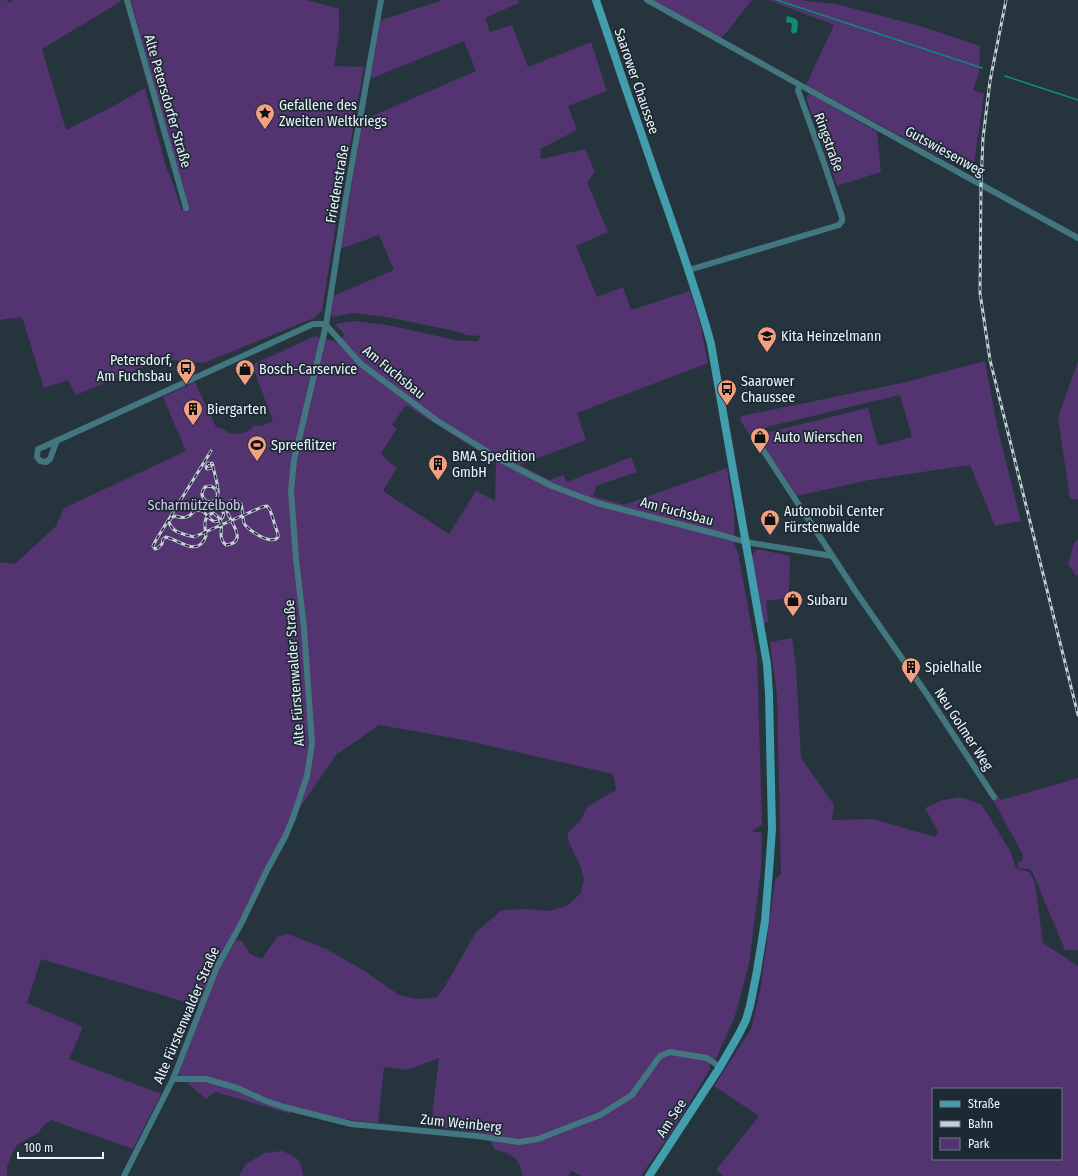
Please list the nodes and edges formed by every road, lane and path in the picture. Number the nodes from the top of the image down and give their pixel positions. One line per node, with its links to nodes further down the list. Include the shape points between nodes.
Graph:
1 (127, 0): 6 (street, Alte Petersdorfer Straße)
2 (381, 0): 9 (street, Friedenstraße)
3 (596, 0): 8 (main road, Saarower Chaussee)
4 (647, 0): 5 (street)
5 (800, 86): 7 (street, Gutswiesenweg); 8 (street, Ringstraße, via 798,90 842,221 839,225)
6 (186, 208)
7 (1078, 238)
8 (689, 270): 12 (main road, Saarower Chaussee, via 711,344)
9 (326, 325): 10 (street, via 313,324); 12 (street, Am Fuchsbau, via 361,364 436,420 504,462 552,486 597,502); 16 (street, Alte Fürstenwalder Straße, via 294,460 291,491 312,744 307,776 294,818 217,967)
10 (57, 440): 10 (street, via 50,459 46,462 40,461 37,457 38,449)
11 (759, 444): 13 (street, Neu Golmer Weg)
12 (745, 542): 13 (street); 15 (main road, Saarower Chaussee, via 768,671 772,829 765,921 750,1006 739,1034)
13 (832, 556): 14 (street, Neu Golmer Weg)
14 (994, 797)
15 (720, 1066): 16 (street, Zum Weinberg, via 707,1058 670,1052 660,1056 632,1094 600,1115 538,1139 519,1142 351,1124 284,1107 206,1078); 18 (main road, Am See)
16 (172, 1079): 17 (street, Alte Fürstenwalder Straße)
17 (124, 1176)
18 (649, 1176)

